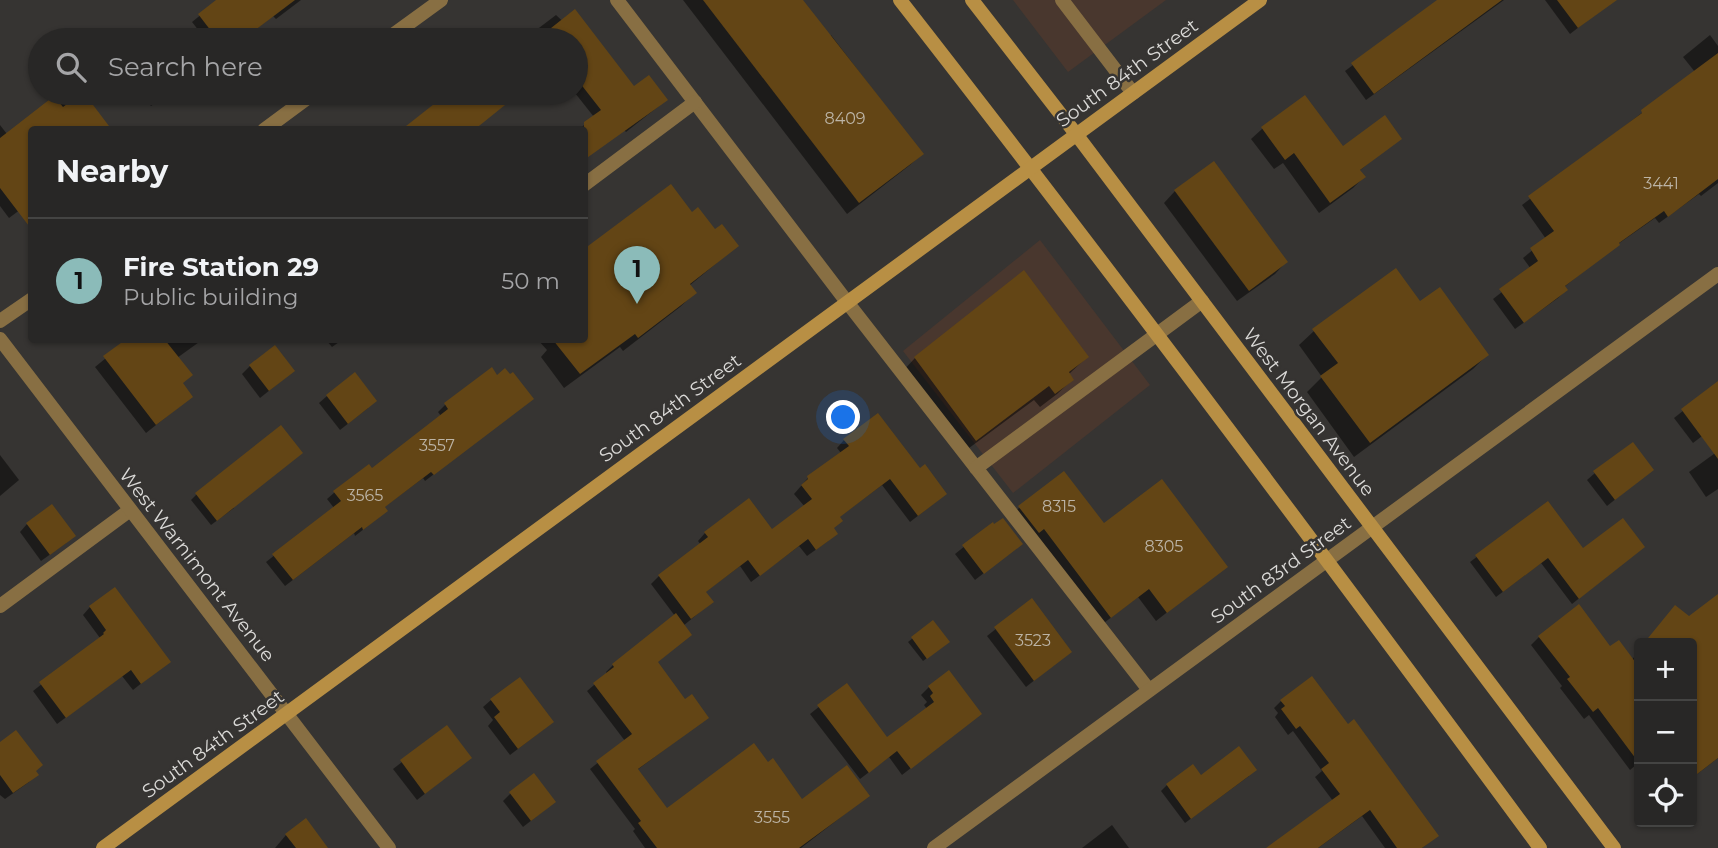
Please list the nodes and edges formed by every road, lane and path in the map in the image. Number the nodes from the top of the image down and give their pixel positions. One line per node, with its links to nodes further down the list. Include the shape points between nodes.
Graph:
1 (442, 0): 7 (street)
2 (617, 0): 9 (street)
3 (901, 0): 13 (street)
4 (972, 0): 12 (street, West Morgan Avenue)
5 (1062, 0): 8 (street)
6 (1260, 0): 8 (street, South 84th Street)
7 (403, 28)
8 (1133, 93): 12 (street, South 84th Street)
9 (695, 102): 14 (street); 18 (street)
10 (298, 105): 11 (street)
11 (269, 126)
12 (1076, 134): 13 (street, South 84th Street); 16 (street, West Morgan Avenue)
13 (1031, 167): 18 (street, South 84th Street); 20 (street)
14 (588, 182)
15 (1718, 274): 24 (street, South 83rd Street)
16 (1202, 301): 20 (street); 24 (street, West Morgan Avenue)
17 (28, 302): 19 (street)
18 (847, 302): 22 (street); 28 (street, South 84th Street)
19 (0, 321)
20 (1156, 334): 22 (street); 25 (street)
21 (0, 339): 23 (street, West Warnimont Avenue)
22 (976, 468): 27 (street)
23 (130, 510): 26 (street); 28 (street, West Warnimont Avenue)
24 (1373, 527): 25 (street, South 83rd Street); 33 (street, West Morgan Avenue)
25 (1328, 560): 27 (street, South 83rd Street); 32 (street)
26 (0, 606)
27 (1149, 690): 31 (street, South 83rd Street)
28 (288, 715): 29 (street, South 84th Street); 30 (street, West Warnimont Avenue)
29 (103, 848)
30 (389, 848)
31 (934, 848)
32 (1540, 848)
33 (1614, 848)

